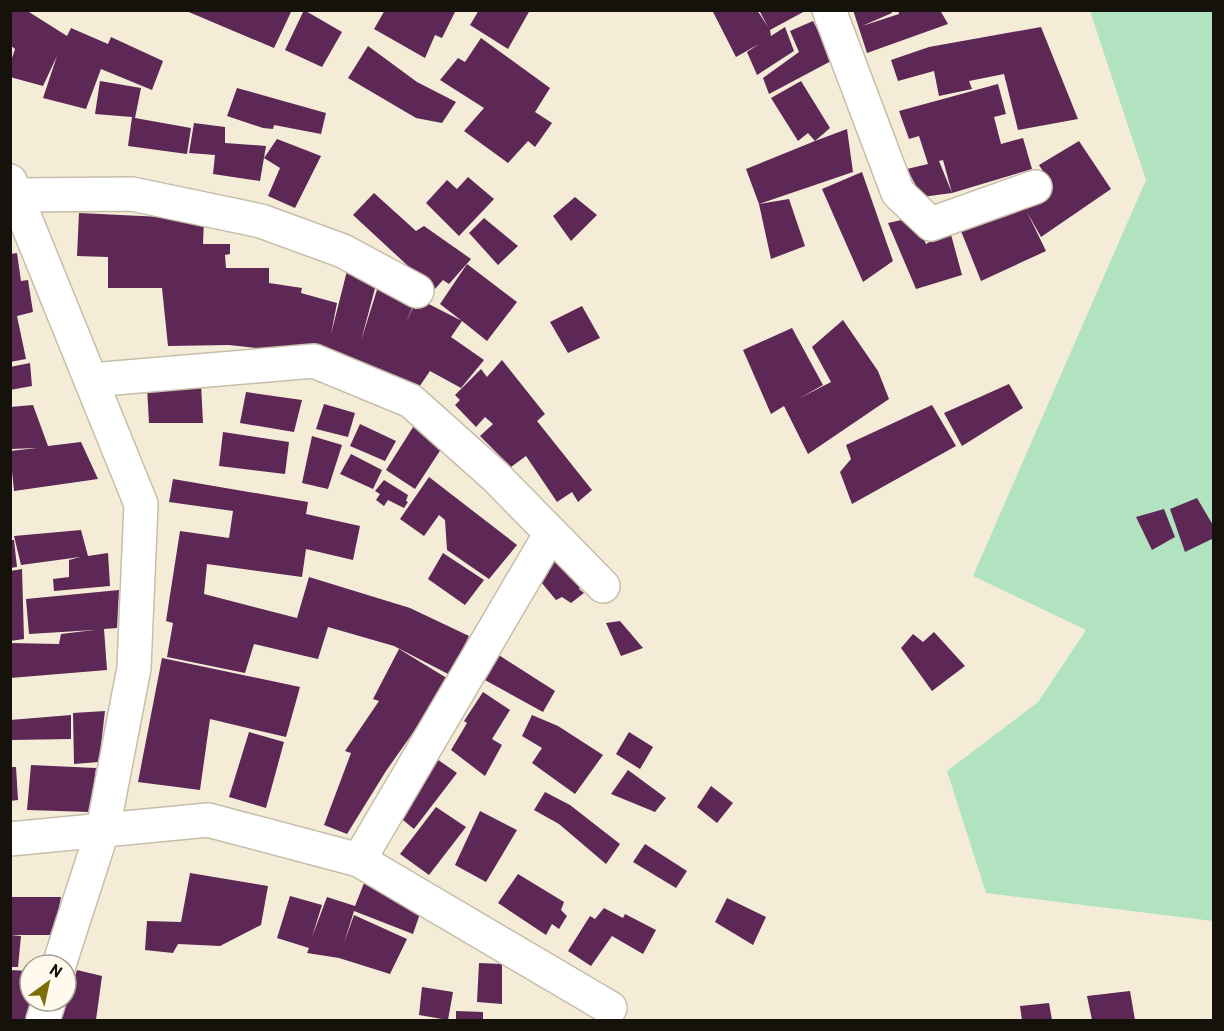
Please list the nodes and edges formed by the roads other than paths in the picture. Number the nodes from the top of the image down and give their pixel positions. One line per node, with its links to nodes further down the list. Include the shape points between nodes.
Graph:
1 (829, 10): 2 (street, via 898,194 931,224)
2 (1035, 187)
3 (14, 188): 4 (street, via 132,194 261,221 342,251); 5 (street)
4 (417, 291)
5 (90, 380): 6 (street, via 314,361 411,401 496,477); 8 (street, via 141,504 134,668)
6 (551, 533): 7 (street); 10 (street)
7 (603, 586)
8 (103, 830): 9 (street); 10 (street, via 208,820); 11 (street)
9 (10, 839)
10 (359, 860): 12 (street)
11 (63, 953)
12 (610, 1008)

